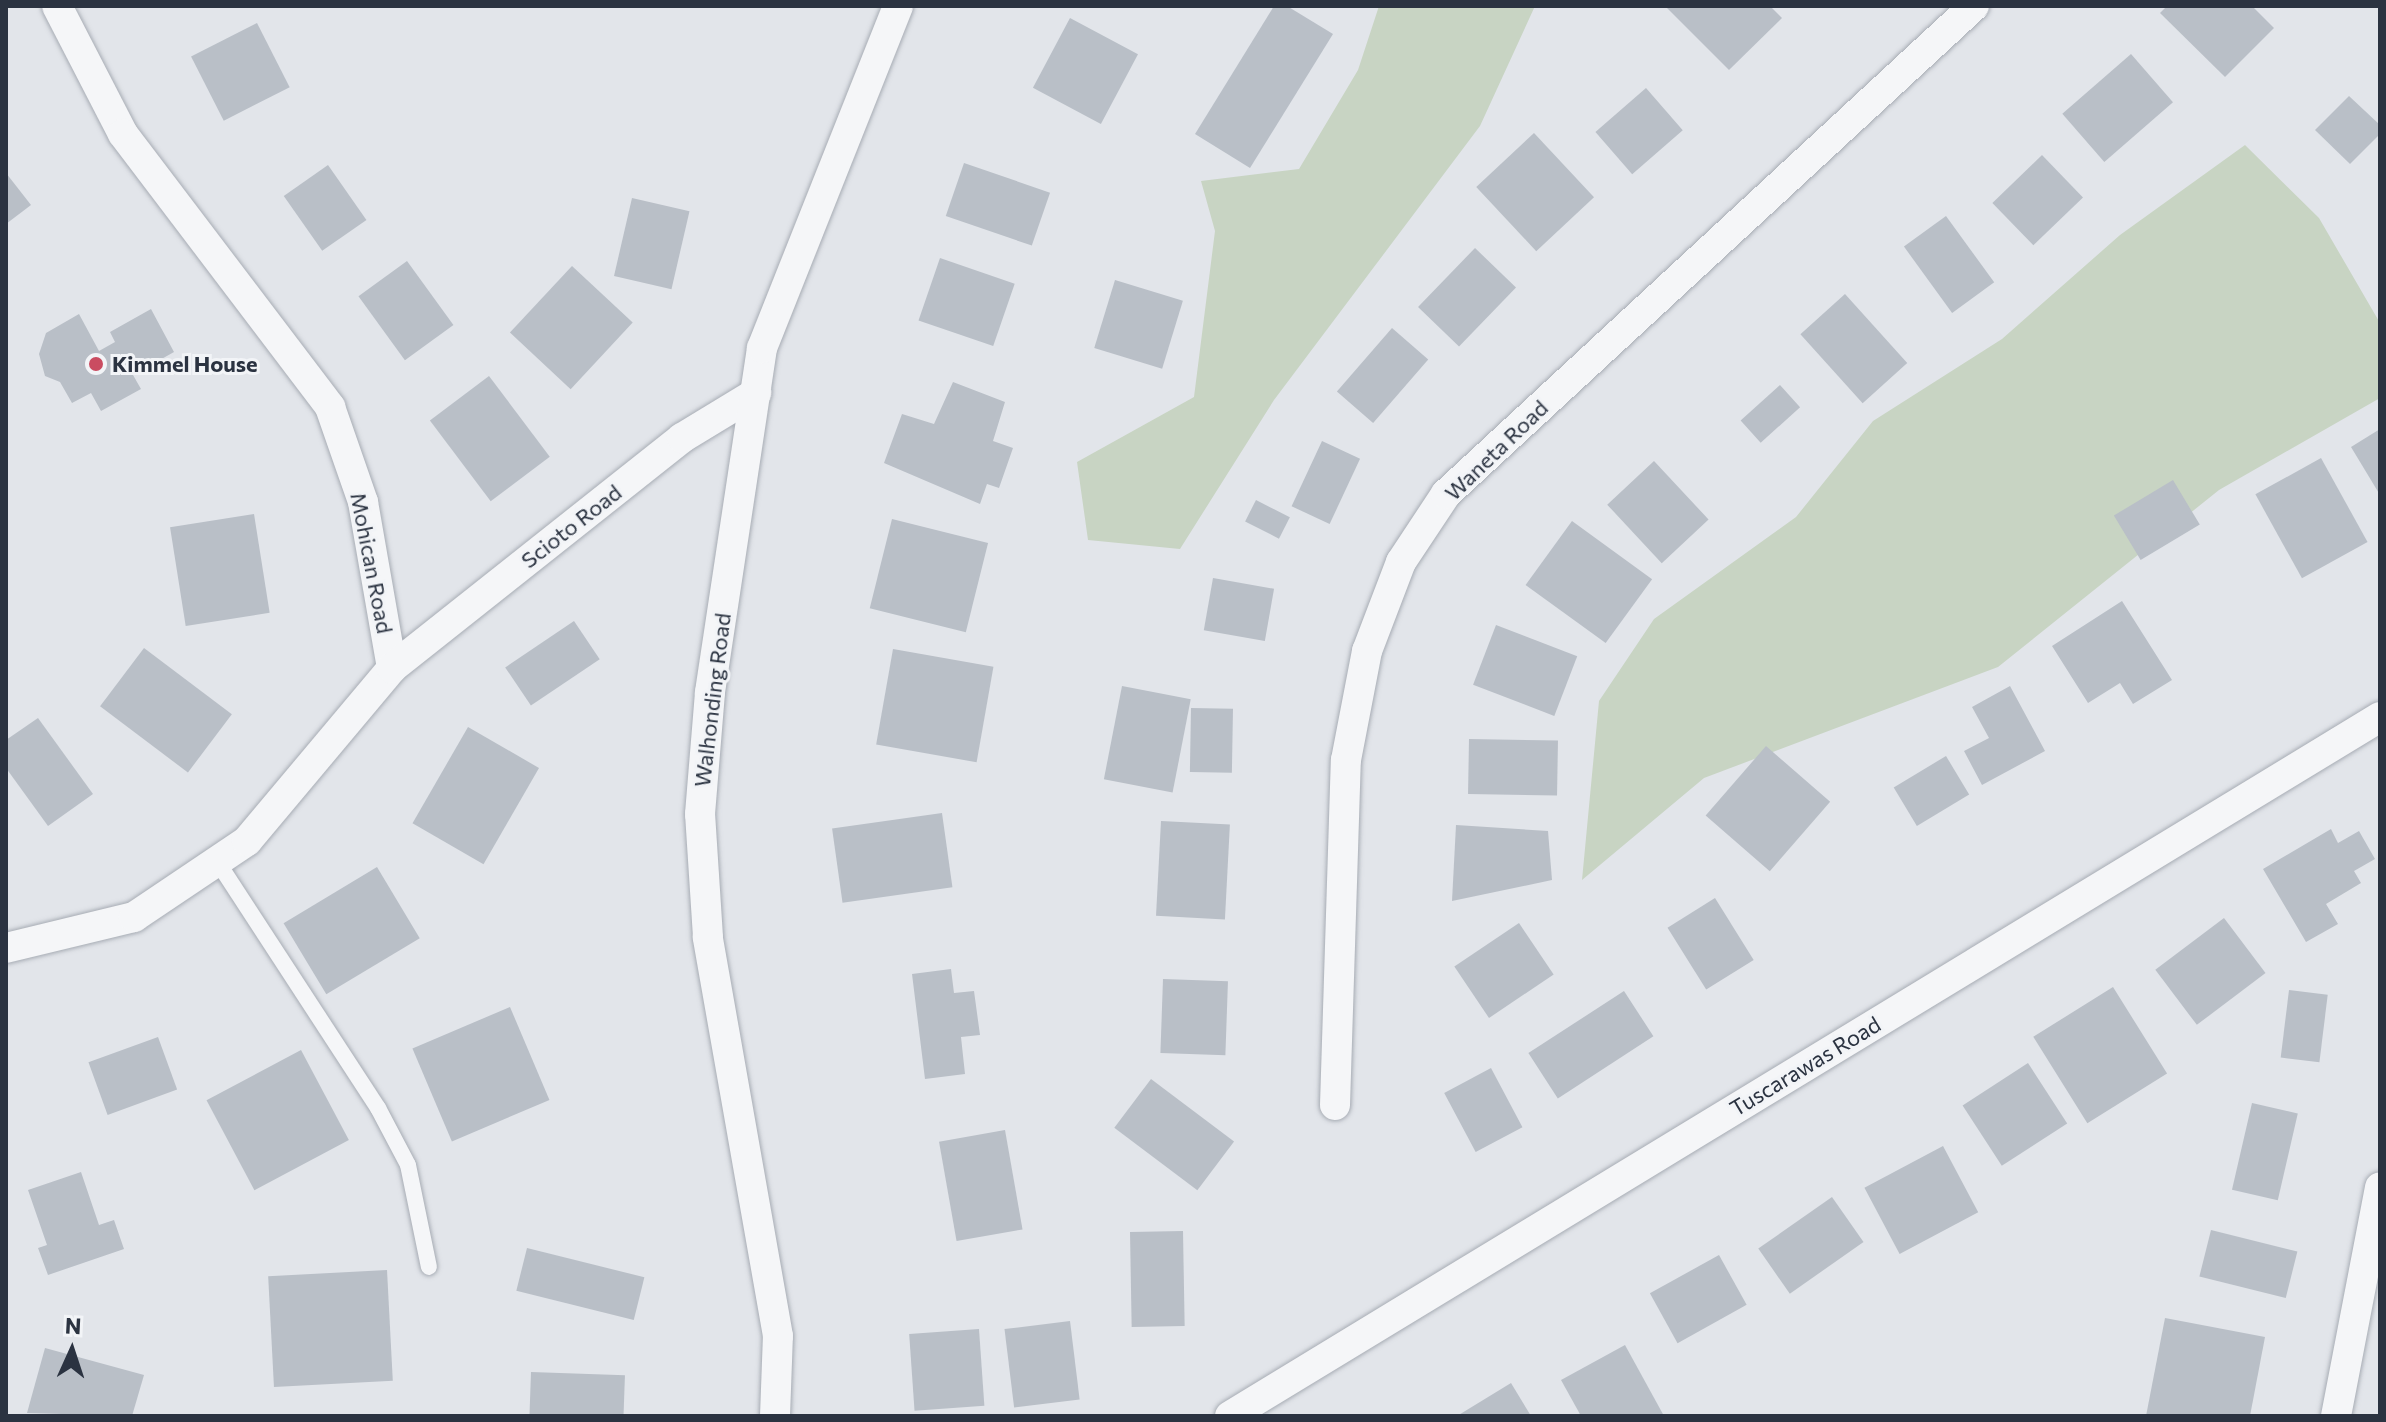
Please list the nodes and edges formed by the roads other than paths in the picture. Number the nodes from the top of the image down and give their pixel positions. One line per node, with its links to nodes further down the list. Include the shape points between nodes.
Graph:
1 (57, 6): 5 (street, Mohican Road, via 123,134 330,407 363,502)
2 (898, 6): 4 (street, Walhonding Road, via 762,348)
3 (1974, 6): 9 (street, Waneta Road, via 1446,494 1401,562 1367,651 1346,760)
4 (756, 393): 5 (street, Scioto Road, via 682,438); 12 (street, Walhonding Road, via 710,692 700,814 708,937 778,1336)
5 (392, 668): 7 (street, via 247,841)
6 (2380, 717): 13 (street, Tuscarawas Road)
7 (217, 861): 8 (street, via 134,917); 11 (lane, via 378,1108 408,1165)
8 (6, 948)
9 (1335, 1105)
10 (2380, 1187): 14 (street)
11 (429, 1267)
12 (775, 1416)
13 (1230, 1416)
14 (2336, 1416)

